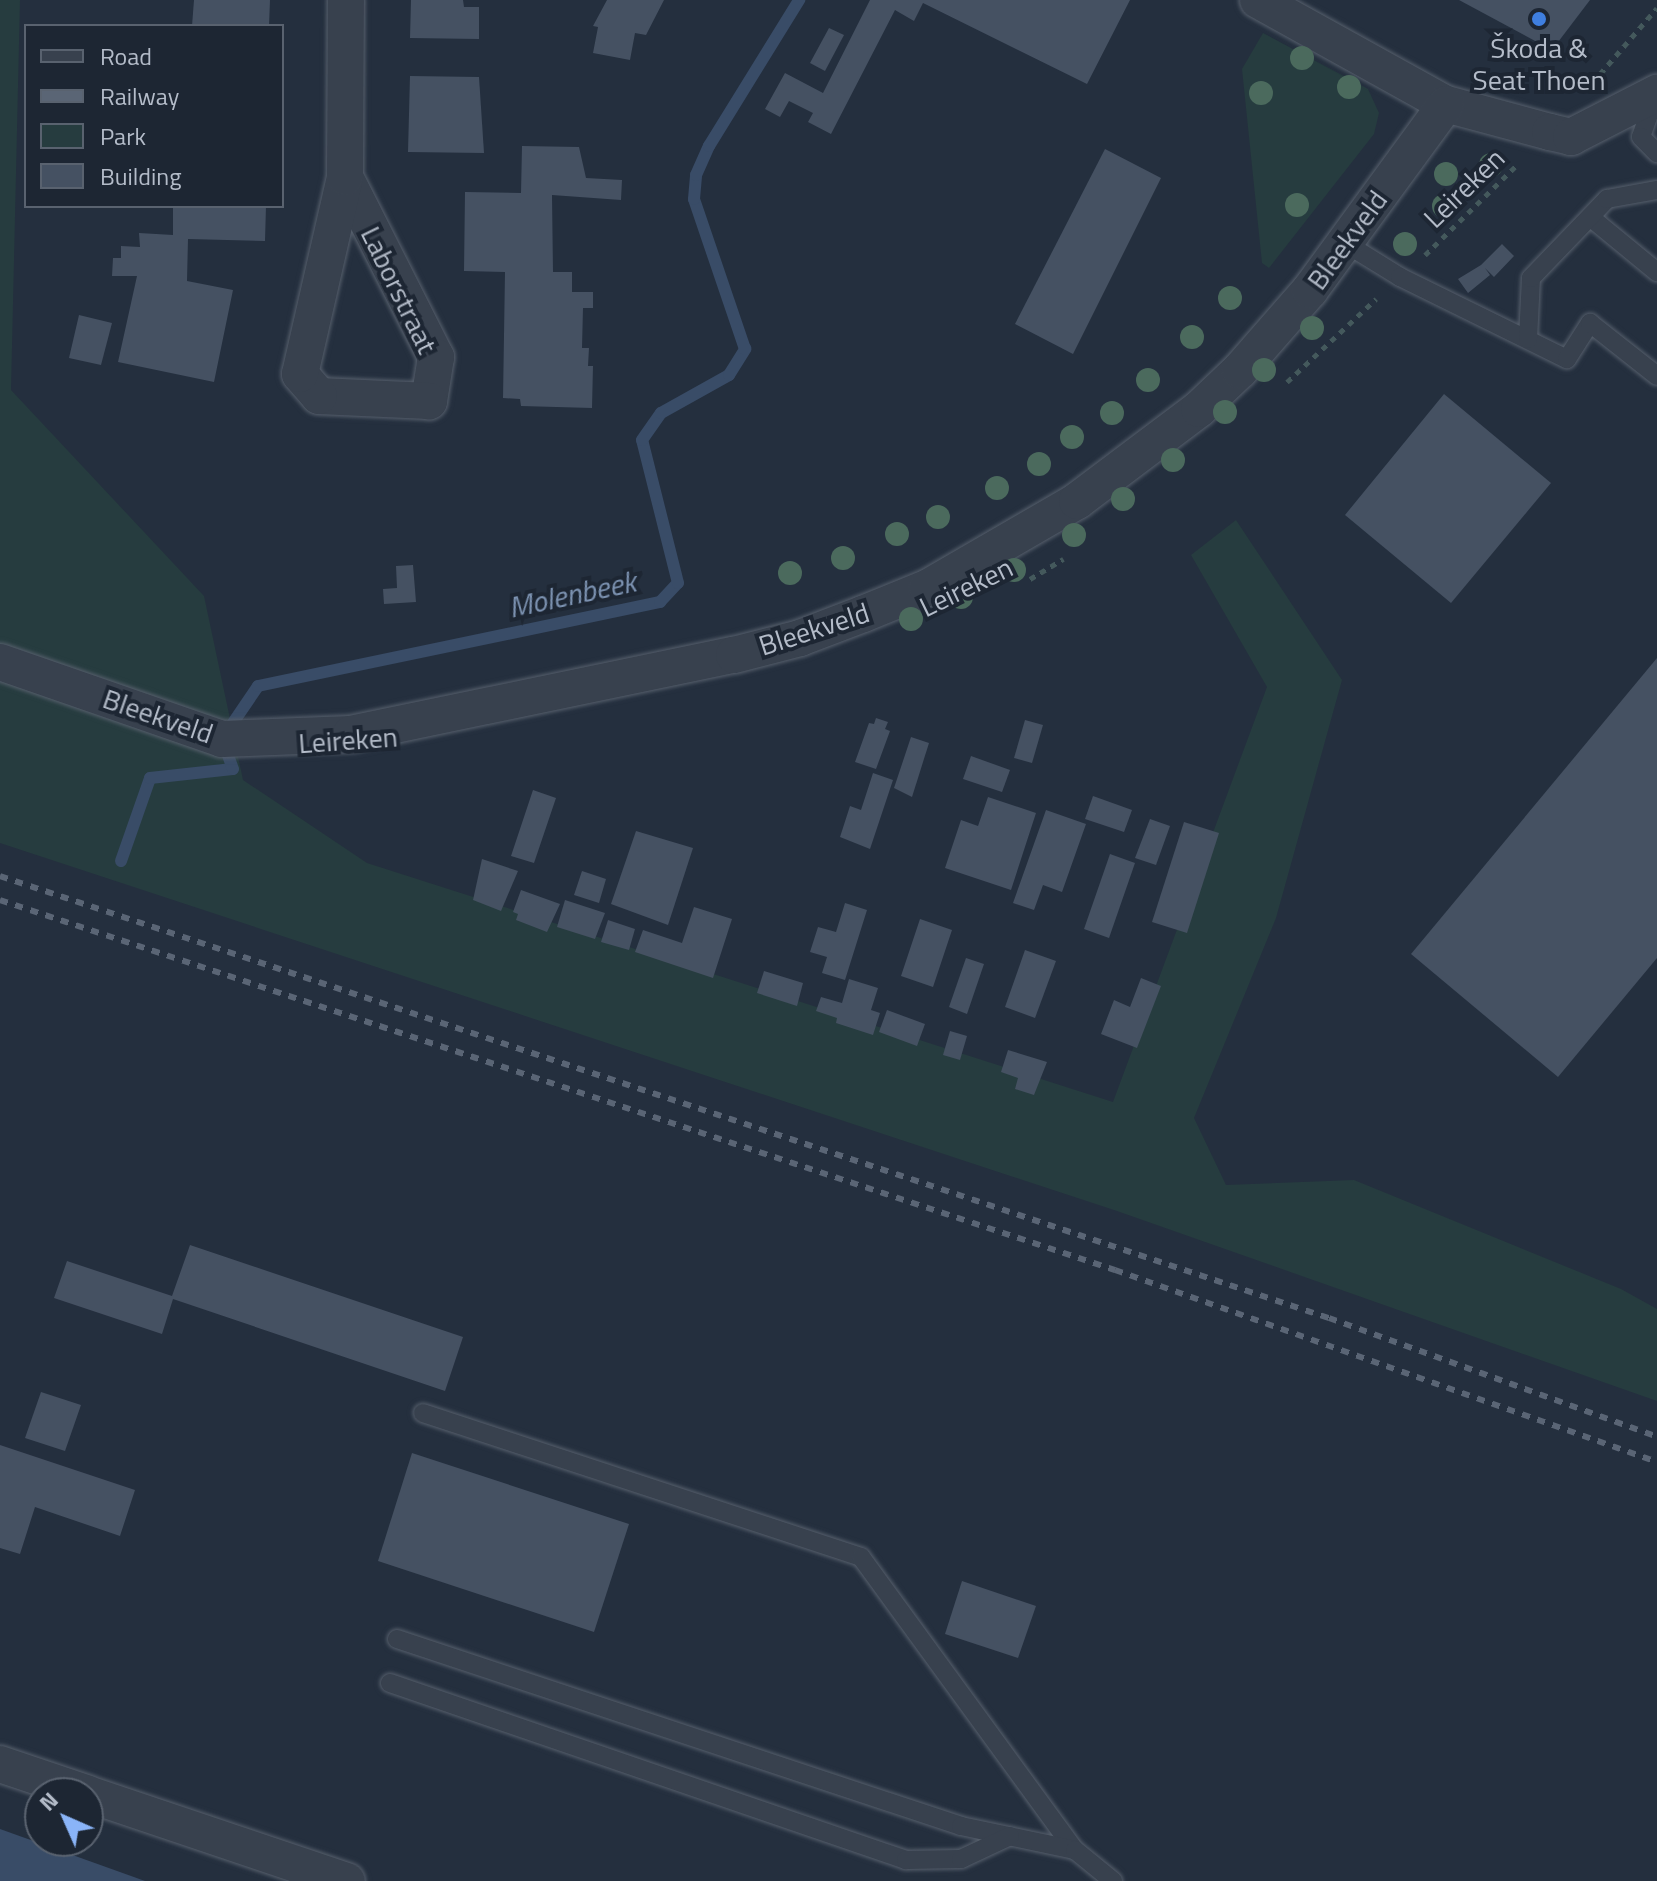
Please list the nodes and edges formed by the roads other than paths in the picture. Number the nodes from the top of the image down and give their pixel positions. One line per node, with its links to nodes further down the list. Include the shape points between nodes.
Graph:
1 (346, 0): 6 (street, Laborstraat)
2 (1258, 0): 4 (street)
3 (1657, 94): 4 (street, via 1571,137); 5 (lane, via 1641,137)
4 (1446, 104): 9 (street, Bleekveld)
5 (1657, 153)
6 (345, 177): 6 (street, Laborstraat, via 300,374 319,396 429,401 436,357)
7 (1657, 190): 8 (lane, via 1607,199)
8 (1590, 217): 10 (lane); 11 (lane, via 1531,278)
9 (1345, 243): 11 (lane, via 1400,277); 13 (street, Bleekveld, via 1240,370 1136,459 1077,501 927,588 800,638 351,734 222,739)
10 (1657, 272)
11 (1528, 339): 12 (lane, via 1567,359 1590,323)
12 (1657, 376)
13 (0, 662)
14 (423, 1413): 21 (lane, via 861,1557)
15 (397, 1639): 20 (lane, via 961,1826)
16 (390, 1683): 20 (lane, via 906,1860 961,1859)
17 (0, 1764): 18 (street)
18 (39, 1777)
19 (104, 1799): 22 (street)
20 (1010, 1836): 21 (lane)
21 (1075, 1850): 23 (lane)
22 (347, 1881)
23 (1113, 1881)

